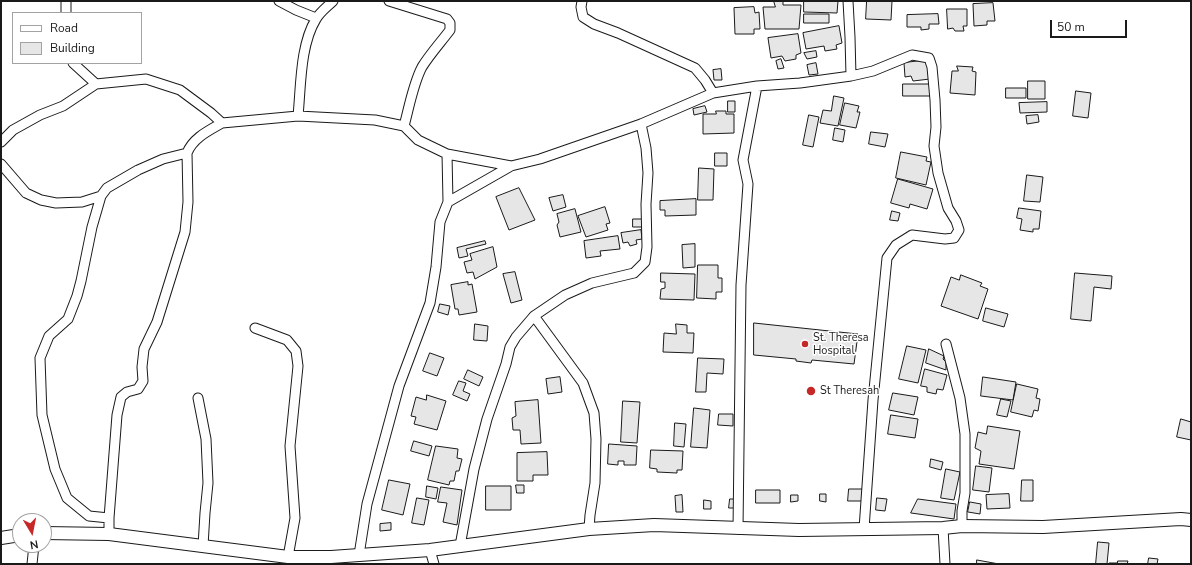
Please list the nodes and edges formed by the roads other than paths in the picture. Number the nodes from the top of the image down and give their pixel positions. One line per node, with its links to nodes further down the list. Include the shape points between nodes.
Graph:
1 (66, 1): 7 (street)
2 (279, 1): 8 (street)
3 (333, 1): 8 (street)
4 (389, 1): 17 (street, via 447,19 450,23 450,30 422,68)
5 (582, 1): 13 (street, via 582,17 695,68)
6 (848, 1): 10 (street)
7 (66, 12)
8 (316, 18): 14 (street, via 309,34 303,61)
9 (74, 64): 11 (street)
10 (851, 76): 12 (street); 35 (street, via 873,71 912,55 929,58 935,100 934,146 937,166 948,208 959,230 954,238 945,239 912,235 896,245 887,258)
11 (96, 84): 15 (street, via 146,79 180,90); 18 (street, via 63,106 13,130)
12 (757, 86): 13 (street); 34 (street, via 743,160 748,184 741,285)
13 (713, 93): 16 (street)
14 (298, 116): 15 (street); 17 (street, via 376,120)
15 (222, 123): 19 (street, via 195,140)
16 (641, 124): 22 (street, via 540,159); 25 (street, via 648,173 645,262 634,273 592,283 565,295)
17 (404, 126): 20 (street, via 418,140)
18 (1, 142)
19 (187, 153): 23 (street, via 163,159 138,170 107,188); 29 (street, via 188,202 185,232 157,322 144,349 143,381 138,389 121,397 117,415)
20 (447, 154): 22 (street); 24 (street)
21 (1, 164): 23 (street, via 26,193 40,200 56,203 82,202)
22 (511, 166): 24 (street)
23 (101, 196): 29 (street, via 73,308 68,319 49,336 40,358 42,415 55,469 67,498 89,516)
24 (448, 202): 44 (street, via 440,222 430,303 399,386 367,504)
25 (534, 316): 33 (street, via 583,383 594,413 595,482); 41 (street, via 510,348 487,418 474,469)
26 (255, 328): 45 (street, via 288,340 296,351 298,366 290,446 295,518)
27 (946, 344): 31 (street, via 960,398 965,434)
28 (198, 398): 40 (street, via 206,439 208,483)
29 (109, 518): 37 (street)
30 (1188, 518): 31 (street, via 1043,527)
31 (962, 526): 32 (street)
32 (943, 528): 35 (street); 49 (street)
33 (589, 529): 34 (street, via 654,525); 41 (street)
34 (738, 529): 35 (street)
35 (864, 529)
36 (52, 533): 37 (street)
37 (109, 534): 40 (street)
38 (12, 536): 39 (street)
39 (1, 538)
40 (204, 546): 45 (street)
41 (460, 546): 42 (street)
42 (430, 550): 44 (street); 48 (street)
43 (33, 553): 47 (street)
44 (359, 555): 46 (street)
45 (288, 557): 46 (street)
46 (331, 561)
47 (32, 564)
48 (434, 564)
49 (945, 564)

